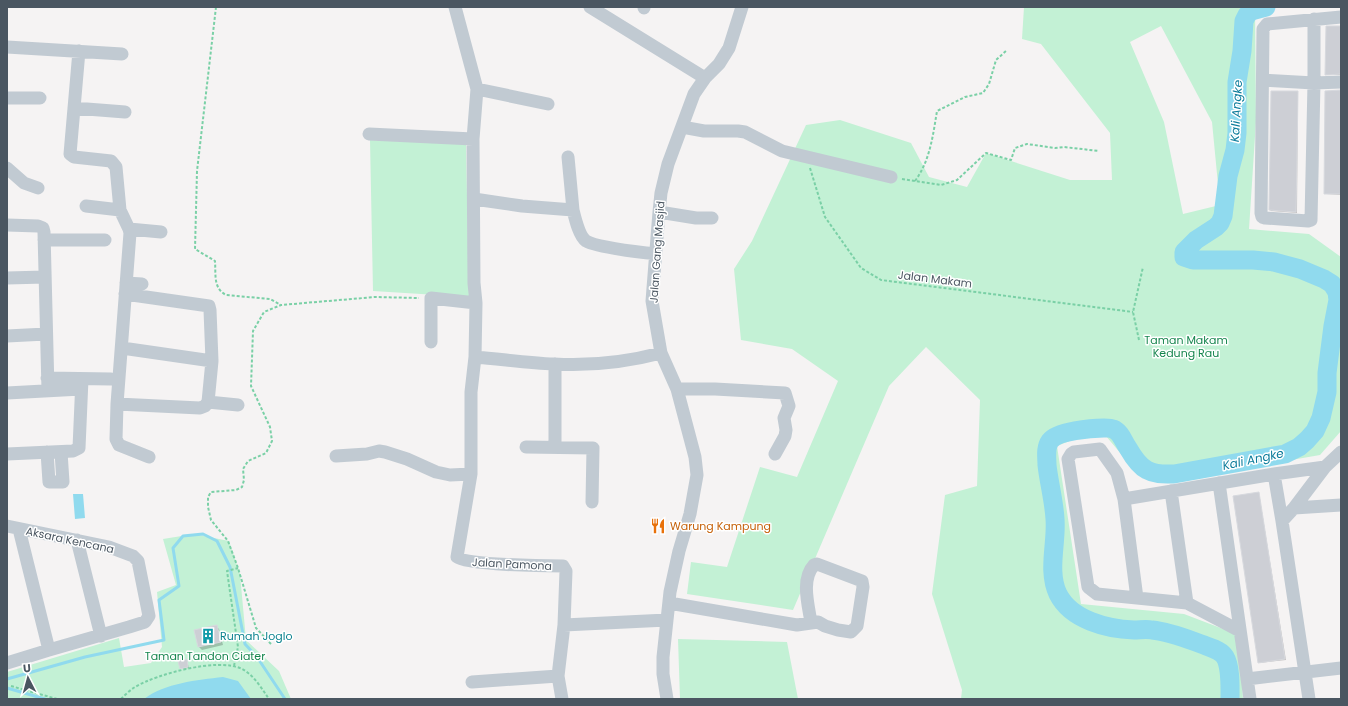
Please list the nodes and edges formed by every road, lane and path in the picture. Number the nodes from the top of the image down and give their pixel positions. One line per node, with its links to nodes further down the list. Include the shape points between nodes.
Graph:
1 (216, 7): 50 (path, via 197,171 195,249 215,261 217,288 220,292 226,295 270,299)
2 (455, 7): 15 (street, Jalan Pamona)
3 (590, 7): 11 (street)
4 (742, 7): 11 (street, Jalan Gang Masjid, via 728,48 719,64)
5 (1341, 17): 6 (street)
6 (1314, 19): 12 (street, via 1264,26); 14 (street)
7 (7, 47): 8 (street)
8 (79, 51): 10 (street); 19 (street)
9 (1006, 51): 29 (path, via 996,60 989,84 982,93 965,97 937,111 933,139 922,172)
10 (122, 54)
11 (705, 78): 21 (street, Jalan Gang Masjid, via 694,94)
12 (1263, 80): 14 (street); 14 (street, via 1262,217 1308,221)
13 (1341, 82): 14 (street)
14 (1314, 83)
15 (476, 89): 18 (street); 23 (street, Jalan Pamona)
16 (7, 98): 17 (street)
17 (40, 98)
18 (548, 104)
19 (74, 108): 20 (street); 33 (street, via 70,154 74,157 114,163)
20 (125, 112)
21 (682, 127): 26 (street, via 704,131 745,132 782,151); 35 (street, Jalan Gang Masjid, via 668,164)
22 (369, 134): 23 (street)
23 (473, 139): 31 (street, Jalan Pamona)
24 (1099, 151): 29 (path, via 1027,144 1015,148 1011,160 986,153 957,180 941,185)
25 (568, 157): 34 (street)
26 (807, 158): 28 (street); 51 (path, Jalan Makam, via 825,217 860,268 881,280)
27 (7, 168): 30 (street, via 24,183)
28 (891, 177): 29 (path)
29 (915, 181)
30 (38, 188)
31 (474, 199): 34 (street); 49 (street, Jalan Pamona)
32 (86, 206): 33 (street)
33 (120, 210): 38 (street)
34 (573, 210): 42 (street, via 576,225 585,240 613,248)
35 (659, 212): 36 (street); 42 (street, Jalan Gang Masjid)
36 (712, 218)
37 (7, 225): 40 (street, via 43,228)
38 (129, 229): 39 (street); 47 (street)
39 (161, 232)
40 (44, 240): 41 (street); 44 (street)
41 (105, 240)
42 (655, 254): 57 (street, Jalan Gang Masjid, via 652,301)
43 (1143, 267): 51 (path)
44 (45, 277): 45 (street); 52 (street)
45 (7, 278)
46 (142, 284): 47 (street)
47 (126, 288): 56 (street); 59 (street, via 209,306)
48 (431, 298): 49 (street); 50 (path, via 375,297); 55 (street)
49 (476, 303): 58 (street, Jalan Pamona)
50 (281, 306): 90 (path, via 264,312 253,331 251,386 270,428 272,441 266,453 248,461 244,469 242,487 236,490 211,492 208,497 211,520 228,541)
51 (1133, 312): 54 (path)
52 (46, 334): 53 (street); 62 (street)
53 (7, 336)
54 (1139, 340)
55 (431, 342)
56 (122, 348): 59 (street); 67 (street)
57 (661, 353): 60 (street, via 614,362); 64 (street, Jalan Gang Masjid)
58 (475, 357): 60 (street); 79 (street, Jalan Pamona, via 471,392)
59 (212, 361): 66 (street)
60 (555, 364): 70 (street)
61 (110, 379): 63 (street)
62 (48, 384): 63 (street); 65 (street)
63 (81, 384): 71 (street, via 79,448)
64 (677, 389): 75 (street, via 785,393 789,406 784,418 786,430); 92 (street, Jalan Gang Masjid, via 696,475 690,514 679,551)
65 (7, 393)
66 (208, 402): 67 (street, via 200,408); 68 (street)
67 (117, 404): 77 (street, via 117,443)
68 (238, 405)
69 (526, 447): 70 (street)
70 (555, 447): 84 (street, via 593,448)
71 (67, 451): 72 (street); 72 (street, via 63,482 49,482)
72 (47, 452): 74 (street)
73 (1341, 452): 78 (street)
74 (7, 454)
75 (775, 454)
76 (336, 456): 79 (street, via 379,451 407,459 436,472 450,475)
77 (149, 457)
78 (1325, 467): 80 (street); 86 (street)
79 (471, 474): 96 (street, Jalan Pamona, via 458,557 464,561 563,566 566,572)
80 (1274, 474): 81 (street); 87 (street)
81 (1219, 483): 82 (street); 97 (street)
82 (1171, 491): 83 (street); 93 (street)
83 (1124, 499): 91 (street); 91 (street, via 1117,473 1100,449 1074,452 1070,456 1068,459 1088,587 1097,594)
84 (592, 502)
85 (1341, 505): 86 (street)
86 (1294, 508): 87 (street)
87 (1282, 522): 104 (street)
88 (13, 527): 89 (street, Aksara Kencana); 100 (street)
89 (77, 540): 98 (street); 98 (street, Aksara Kencana, via 109,547 133,556 138,561 148,619)
90 (238, 568): 99 (path, via 256,628); 102 (path, via 227,571 238,647)
91 (1137, 598): 93 (street)
92 (669, 603): 94 (street, Jalan Gang Masjid); 95 (street, via 797,625)
93 (1187, 603): 97 (street)
94 (667, 620): 96 (street); 113 (street, Jalan Gang Masjid, via 663,657)
95 (811, 622): 95 (street, via 806,591 809,572 814,565 862,581 858,620 853,630 848,632)
96 (564, 625): 105 (street, Jalan Pamona)
97 (1240, 631): 106 (street)
98 (100, 636): 100 (street)
99 (271, 644)
100 (49, 650): 101 (street)
101 (7, 663)
102 (234, 666): 110 (path, via 223,664 196,668 155,678 135,688); 111 (path, via 244,670 254,679)
103 (1341, 668): 104 (street)
104 (1305, 672): 106 (street); 115 (street)
105 (558, 676): 107 (street); 112 (street, Jalan Pamona)
106 (1247, 679): 114 (street)
107 (472, 682)
108 (11, 686): 109 (path)
109 (57, 699)
110 (121, 699)
111 (269, 699)
112 (562, 699)
113 (667, 699)
114 (1250, 699)
115 (1309, 699)

